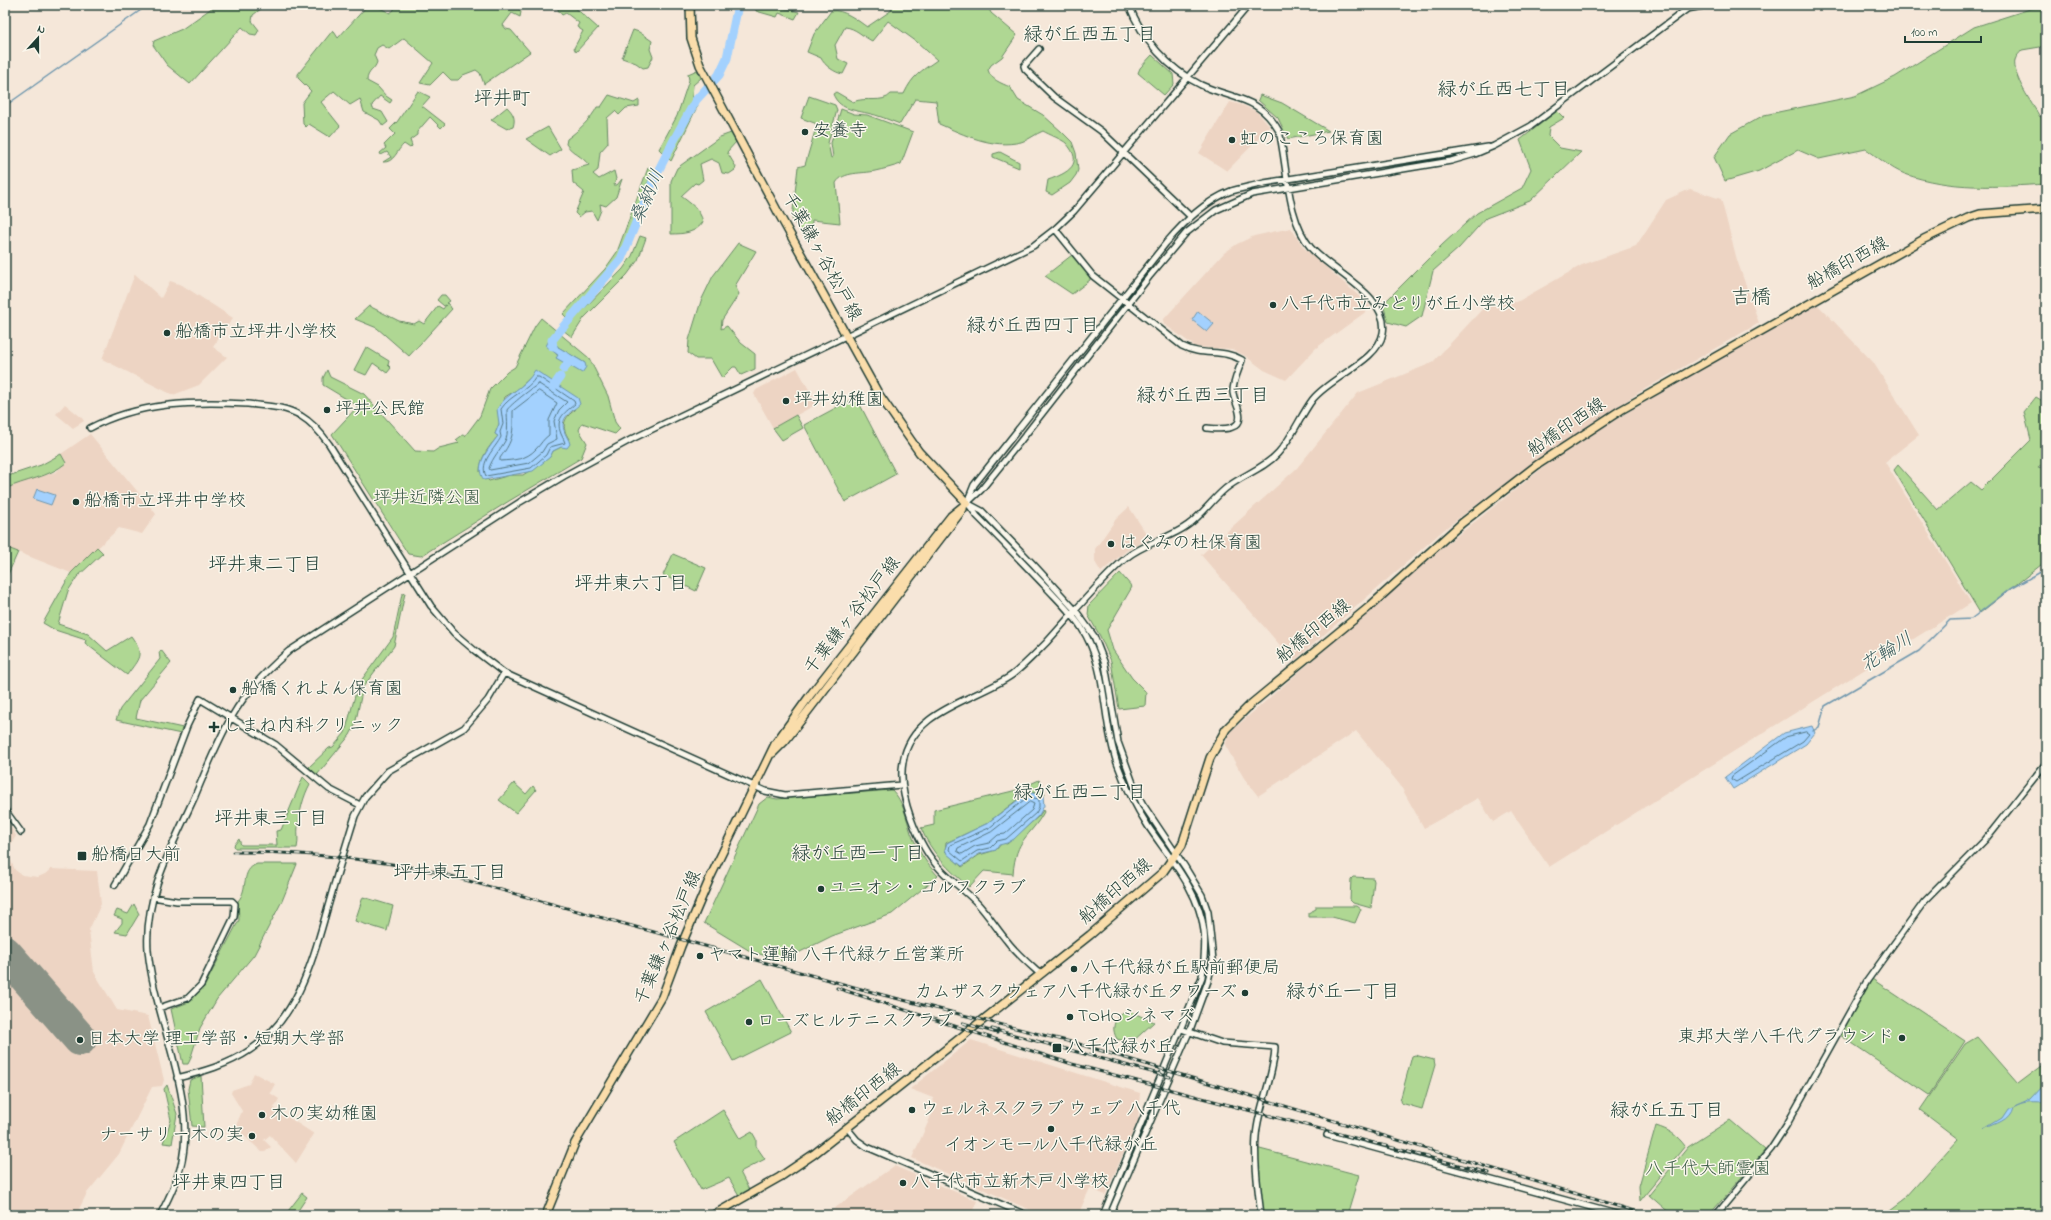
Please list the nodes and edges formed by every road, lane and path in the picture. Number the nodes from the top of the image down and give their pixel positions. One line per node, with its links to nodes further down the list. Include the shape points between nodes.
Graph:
1 (690, 5): 16 (main road, 千葉鎌ヶ谷松戸線, via 691,38 695,53)
2 (1129, 5): 6 (street, via 1142,31 1156,50)
3 (1249, 5): 6 (street)
4 (1708, 5): 7 (street, via 1687,9 1531,126)
5 (1039, 49): 8 (street, via 1024,66 1025,69 1054,97 1101,131)
6 (1188, 78): 8 (street); 9 (street, via 1252,103 1267,113 1279,131)
7 (1494, 146): 9 (street); 10 (street, via 1450,161)
8 (1124, 153): 12 (street); 13 (street)
9 (1288, 178): 10 (street); 12 (street, via 1231,191)
10 (1290, 187): 15 (street, via 1252,194 1206,216 1186,234); 21 (street, via 1297,224 1312,249 1378,306 1384,324 1380,342 1368,357 1329,383 1312,400 1274,458 1228,486 1186,526 1127,557)
11 (2046, 209): 31 (main road, 船橋印西線, via 1980,214 1924,239 1654,390 1537,465 1462,523 1369,607 1234,720 1220,738 1210,758 1188,831)
12 (1190, 217): 14 (street, via 1166,242)
13 (1055, 229): 14 (street, via 1093,276); 16 (street, via 1018,254)
14 (1122, 300): 15 (street); 19 (street, via 974,485)
15 (1128, 305): 18 (street, via 1189,350 1225,352 1242,360 1234,389 1240,417 1237,424 1225,430); 19 (street, via 1019,444)
16 (847, 336): 19 (main road, 千葉鎌ヶ谷松戸線, via 878,393 912,444); 20 (street, via 626,443 520,502)
17 (90, 428): 20 (street, via 115,416 192,403 271,406 301,415 329,444)
18 (1207, 428)
19 (967, 503): 21 (street, via 982,511); 22 (street); 27 (main road, 千葉鎌ヶ谷松戸線, via 951,516 811,694 775,744)
20 (410, 572): 23 (street, via 431,606 454,633); 24 (street, via 290,651 262,676)
21 (1076, 611): 22 (street); 31 (street, via 1094,636 1105,664 1124,762 1142,804)
22 (1072, 615): 26 (street, via 1026,664 1010,676 924,723 908,743 903,759); 31 (street, via 1091,646 1099,668 1111,740 1126,786 1147,824)
23 (504, 673): 27 (street); 28 (street, via 488,700 464,728 388,772 376,783)
24 (231, 718): 28 (street, via 276,745 321,783); 32 (street, via 200,700 187,726 150,824); 33 (street, via 164,863)
25 (2046, 763): 49 (street, via 1985,840 1924,902 1866,981 1786,1126 1771,1149)
26 (902, 786): 27 (street, via 785,795); 34 (street, via 910,814 929,856 978,904 1008,943)
27 (754, 788): 42 (main road, 千葉鎌ヶ谷松戸線, via 710,878 662,997 575,1143)
28 (360, 805): 38 (street, via 309,969 293,1005 251,1050 211,1069)
29 (5, 810): 30 (street)
30 (21, 832)
31 (1174, 858): 34 (main road, 船橋印西線, via 1163,872 1101,926); 36 (street, via 1196,899 1205,941 1202,977); 37 (street, via 1202,895 1208,912 1213,946 1208,981)
32 (115, 885)
33 (153, 896): 35 (street, via 148,950); 35 (street, via 177,901 232,901 235,904 234,918 202,985 188,998)
34 (1040, 974): 39 (main road, 船橋印西線)
35 (159, 1008): 38 (street)
36 (1181, 1029): 37 (street); 45 (street)
37 (1189, 1032): 46 (street); 47 (street, via 1222,1043 1275,1047 1275,1061 1255,1139)
38 (177, 1078): 41 (street, via 184,1109 185,1141 179,1171)
39 (847, 1128): 43 (main road, 船橋印西線, via 780,1177); 44 (street, via 867,1147)
40 (1327, 1135): 48 (street)
41 (160, 1215)
42 (546, 1215)
43 (713, 1215)
44 (1026, 1215)
45 (1103, 1215)
46 (1110, 1215)
47 (1261, 1215)
48 (1620, 1215)
49 (1716, 1215)

